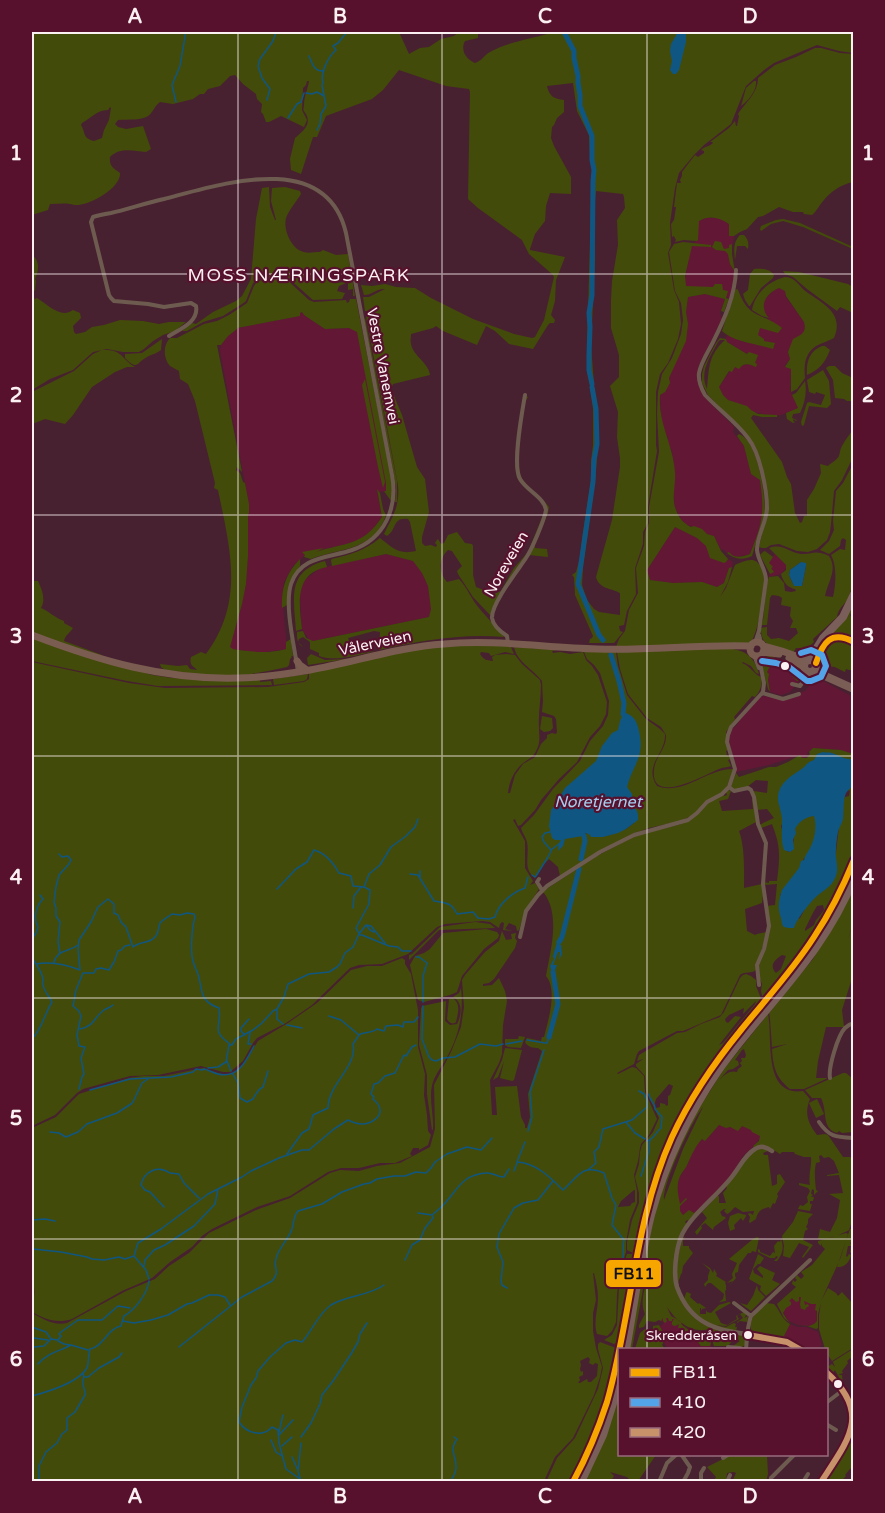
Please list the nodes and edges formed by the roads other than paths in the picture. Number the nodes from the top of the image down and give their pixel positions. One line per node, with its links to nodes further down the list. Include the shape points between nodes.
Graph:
1 (736, 270): 8 (street, via 728,309 699,376 705,395 749,439 762,476 767,509 757,547 766,580)
2 (169, 336): 9 (street, Vestre Vanemvei, via 194,318 196,306 114,301 93,218 220,185 260,179 304,184 332,203 346,233 394,493 385,524 371,539 354,549 312,560 295,576 289,598)
3 (525, 395): 7 (street, Noreveien, via 517,472 546,510 527,557 493,612 492,621 507,636)
4 (854, 594): 10 (highway, via 843,617 823,638)
5 (32, 635): 12 (main road, Vålerveien, via 119,665 168,674 241,678)
6 (854, 642): 10 (highway, via 841,636 831,638)
7 (508, 643): 8 (main road, Vålerveien, via 619,650 730,646); 11 (main road, Vålerveien, via 427,645)
8 (758, 649): 10 (main road, Vålerveien); 16 (street)
9 (296, 659): 11 (main road); 12 (street, Vestre Vanemvei)
10 (810, 666): 13 (street, via 800,686); 14 (highway, Vålerveien); 15 (highway, Vålerveien)
11 (307, 670): 12 (main road, Vålerveien)
12 (296, 672)
13 (792, 684)
14 (854, 684)
15 (854, 689)
16 (763, 692): 17 (street, via 786,699); 18 (street, via 729,731 727,742 735,769)
17 (799, 694)
18 (729, 788): 22 (street, via 688,820 634,835); 24 (street, via 751,790 758,824 766,840 763,884 769,926 757,966)
19 (854, 859): 25 (highway, via 818,934)
20 (854, 878): 25 (highway, via 820,942)
21 (539, 879): 22 (street)
22 (542, 890): 23 (street, via 525,913)
23 (520, 937)
24 (759, 985)
25 (765, 1007): 31 (highway, via 711,1070 685,1112 645,1210)
26 (854, 1023): 27 (street, via 844,1028 839,1038)
27 (830, 1078)
28 (819, 1122): 29 (street, via 831,1135)
29 (854, 1138)
30 (772, 1151): 35 (street, via 761,1147 751,1152 687,1226 680,1239 675,1270 682,1298 696,1316 718,1329)
31 (639, 1254): 37 (highway); 38 (highway)
32 (810, 1260): 34 (street)
33 (734, 1303): 34 (street)
34 (751, 1316): 35 (street)
35 (748, 1335): 40 (street); 41 (street)
36 (728, 1347): 39 (street)
37 (619, 1348)
38 (626, 1348)
39 (742, 1348)
40 (745, 1348)
41 (798, 1348)
42 (618, 1352): 58 (highway, via 597,1430)
43 (828, 1374): 45 (street)
44 (618, 1388): 59 (highway, via 603,1436)
45 (843, 1390): 46 (street); 65 (street, via 853,1410 851,1431)
46 (828, 1401)
47 (828, 1425): 48 (street)
48 (836, 1430)
49 (678, 1456): 60 (street, via 668,1463)
50 (680, 1456): 61 (street, via 690,1467)
51 (727, 1456): 53 (street)
52 (792, 1456): 57 (street)
53 (723, 1458)
54 (704, 1468): 62 (street)
55 (808, 1474): 64 (street)
56 (730, 1475): 63 (street)
57 (771, 1478)
58 (573, 1482)
59 (581, 1482)
60 (659, 1482)
61 (683, 1482)
62 (701, 1482)
63 (727, 1482)
64 (803, 1482)
65 (821, 1482)

